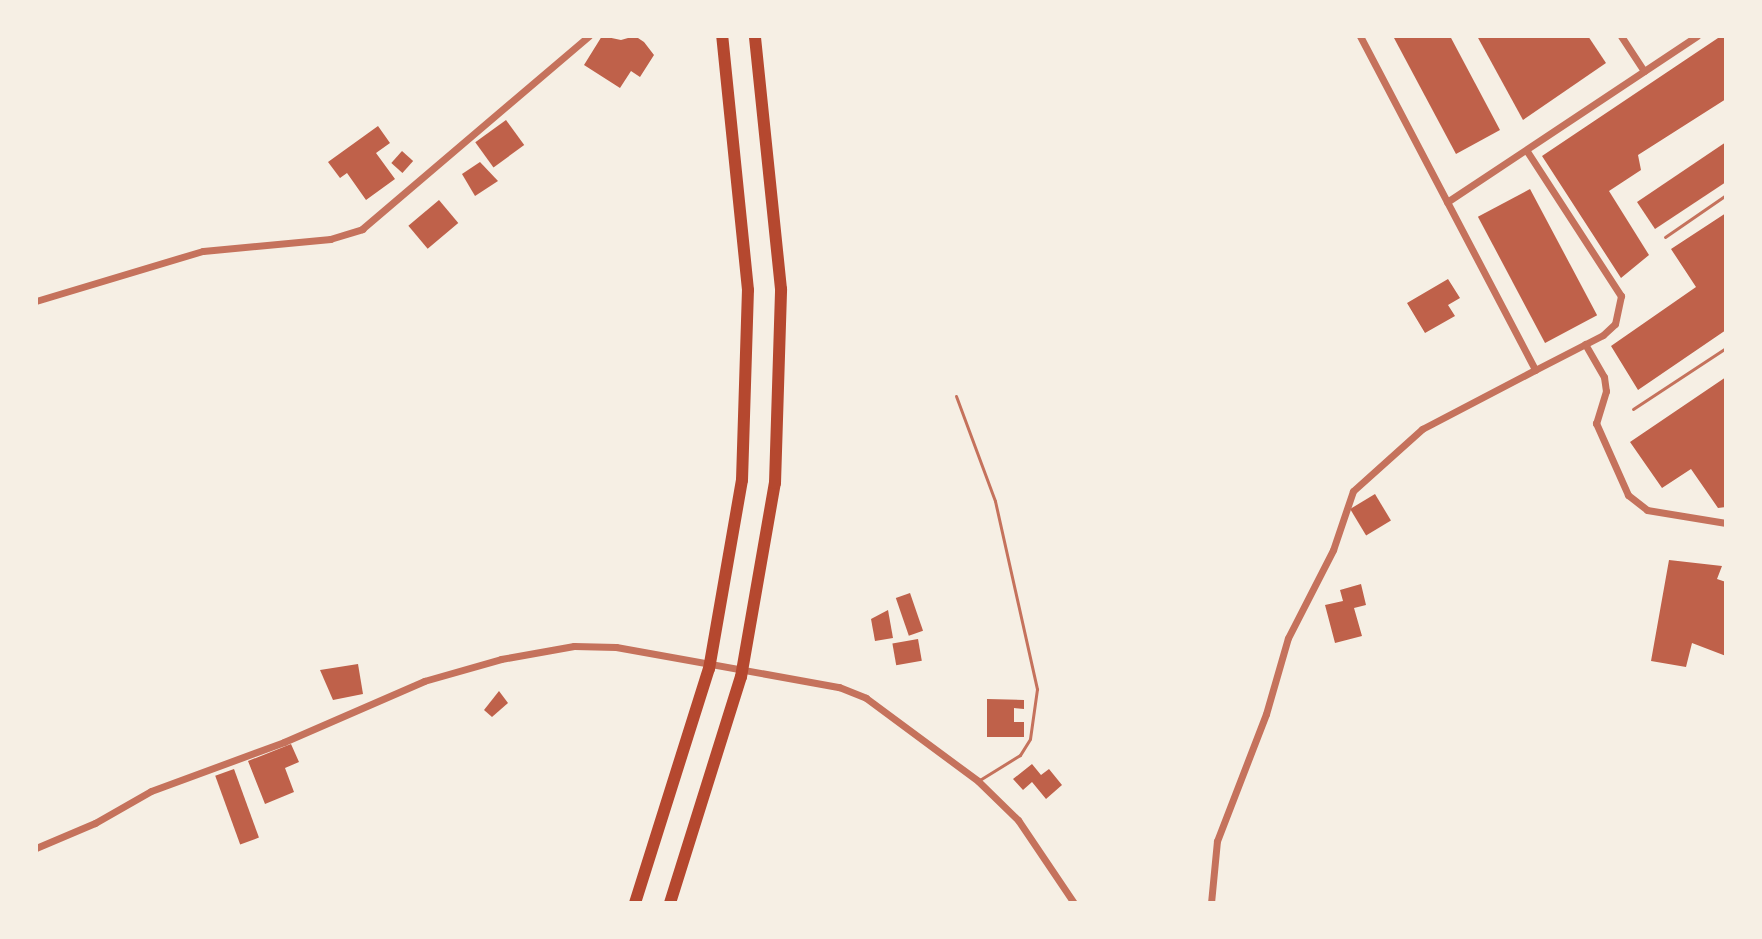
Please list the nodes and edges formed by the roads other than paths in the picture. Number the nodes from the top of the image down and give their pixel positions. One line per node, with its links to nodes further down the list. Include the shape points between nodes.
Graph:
1 (589, 36): 12 (street, via 362,229 330,239 203,251)
2 (722, 36): 21 (highway, via 748,290 742,480 709,669)
3 (755, 36): 22 (highway, via 781,289 775,483 741,677)
4 (1360, 36): 10 (street)
5 (1621, 36): 7 (street)
6 (1697, 36): 7 (street)
7 (1644, 71): 8 (street)
8 (1527, 151): 10 (street); 13 (street, via 1619,286 1621,308 1615,324)
9 (1726, 195): 11 (lane)
10 (1447, 202): 15 (street)
11 (1665, 237)
12 (36, 301)
13 (1585, 344): 15 (street); 18 (street, via 1606,391 1596,423 1628,495 1647,510)
14 (1726, 348): 17 (lane)
15 (1535, 370): 24 (street, via 1422,429 1353,491 1333,550 1288,638 1266,714 1217,841)
16 (956, 396): 19 (lane, via 995,501 1037,689 1030,739 1020,755)
17 (1633, 409)
18 (1726, 523)
19 (978, 781): 20 (street, via 905,723 839,687 616,647 574,646 424,681 284,742 151,791); 23 (street, via 1018,820)
20 (36, 848)
21 (635, 903)
22 (670, 903)
23 (1074, 903)
24 (1211, 903)

